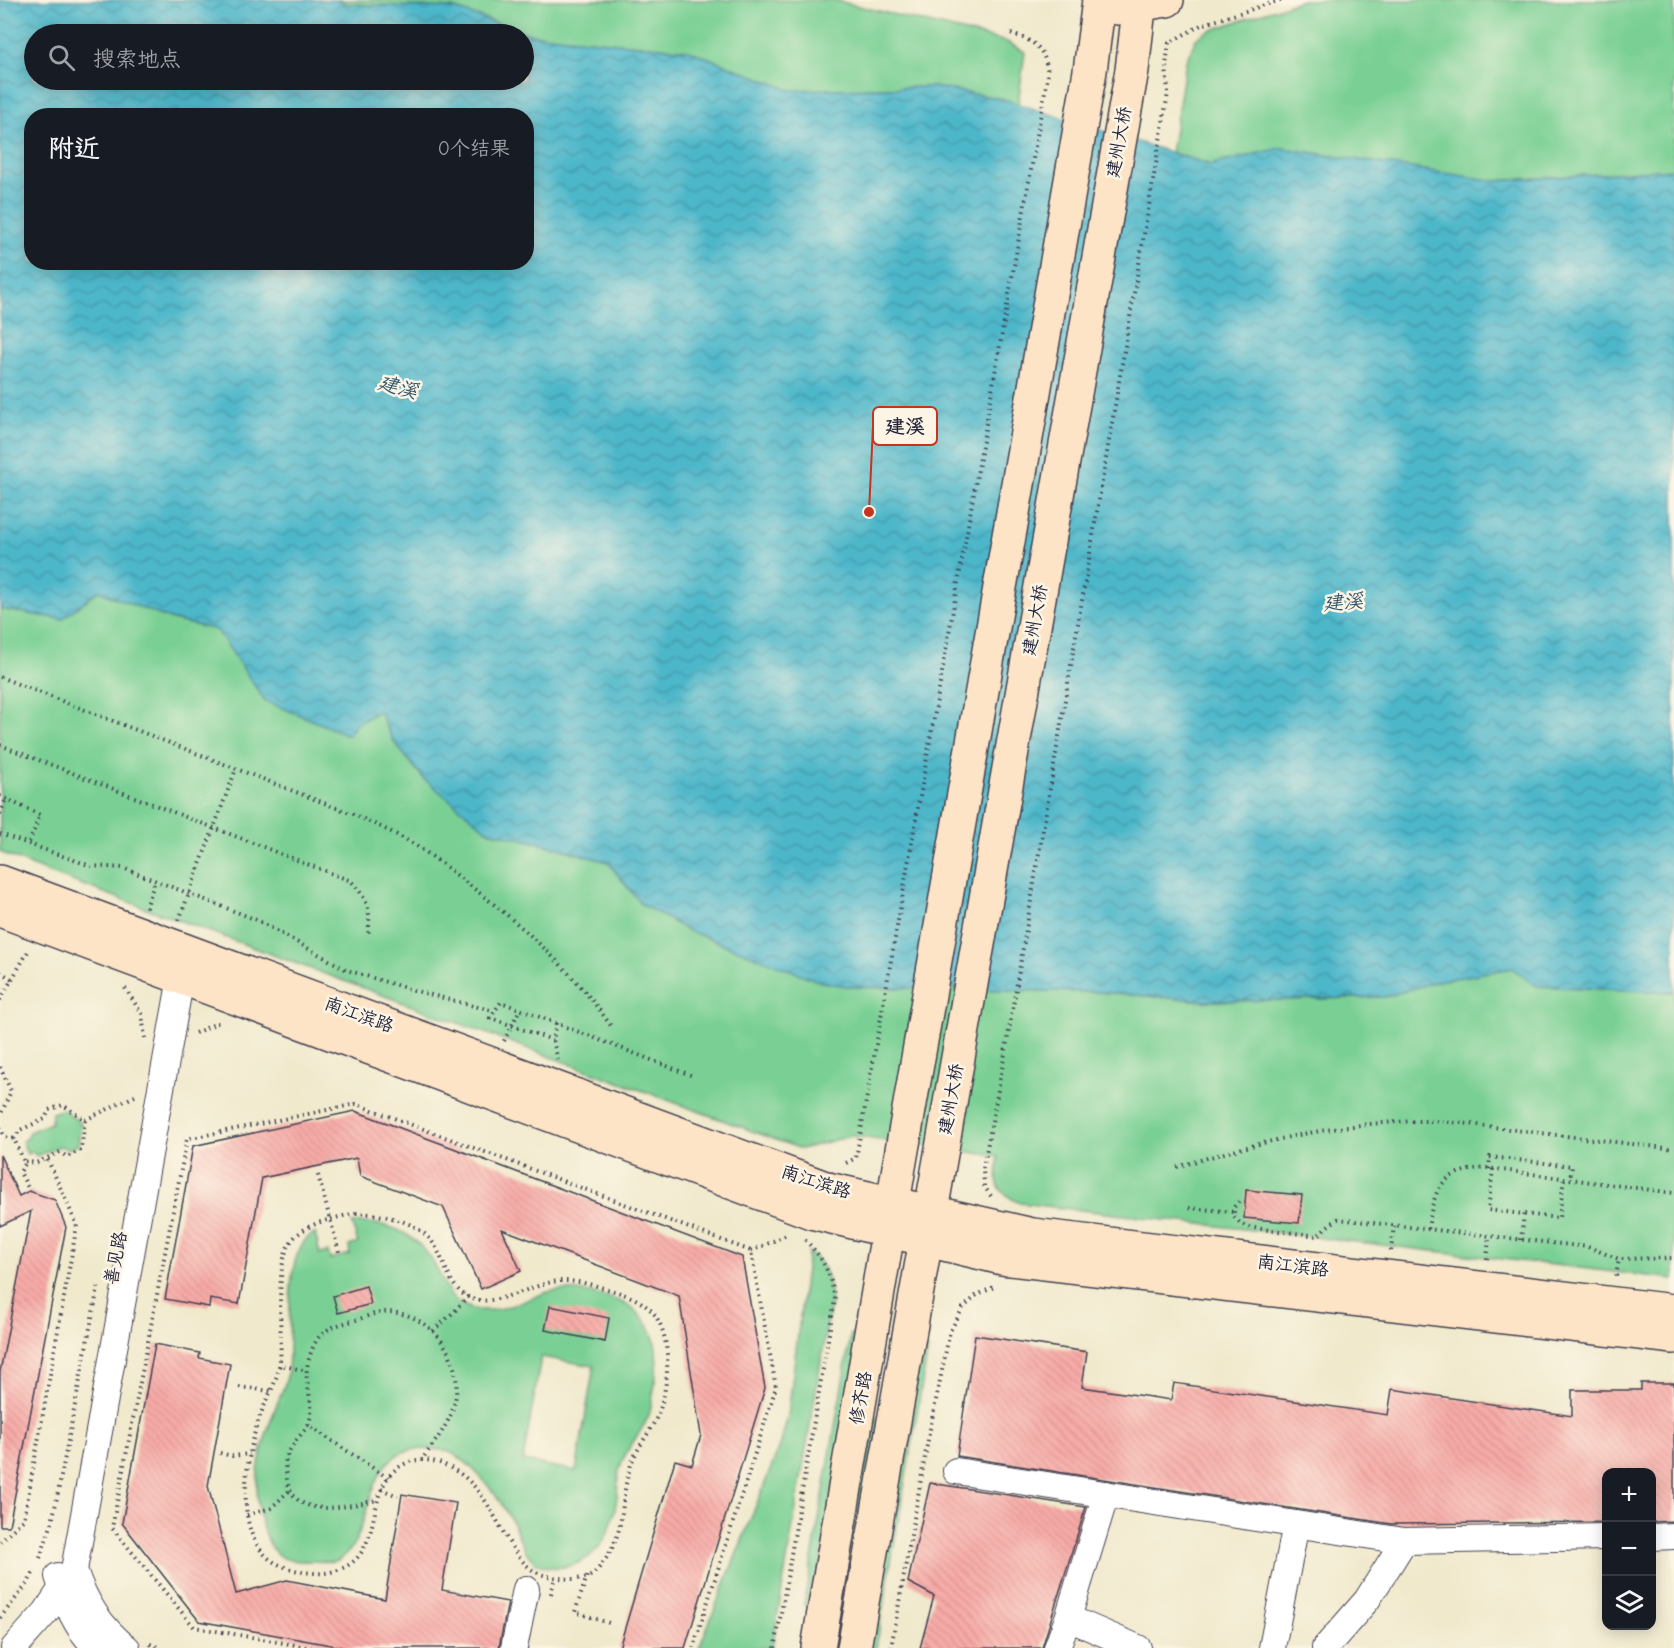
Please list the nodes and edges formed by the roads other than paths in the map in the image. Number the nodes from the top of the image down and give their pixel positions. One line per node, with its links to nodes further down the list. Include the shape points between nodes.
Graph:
1 (1148, 2): 2 (main road); 6 (main road, 建州大桥, via 1129,87)
2 (1099, 6): 7 (main road, 修齐路)
3 (0, 882): 5 (main road, 南江滨路)
4 (0, 910): 5 (main road, 南江滨路)
5 (178, 954): 7 (main road, 南江滨路, via 828,1188); 18 (street, 善见路)
6 (941, 1154): 8 (main road, 修齐路)
7 (891, 1217): 8 (main road, 南江滨路); 26 (main road, 修齐路)
8 (928, 1226): 9 (main road, 南江滨路); 10 (main road, 南江滨路, via 1002,1258); 27 (main road, 修齐路)
9 (1674, 1311)
10 (1674, 1337)
11 (956, 1471): 12 (street)
12 (1106, 1494): 13 (street); 20 (street)
13 (1296, 1524): 17 (street); 30 (street)
14 (1656, 1536): 15 (street)
15 (1674, 1536)
16 (1602, 1537): 17 (street)
17 (1404, 1541): 31 (street, via 1367,1600)
18 (64, 1576): 21 (street); 22 (street, via 82,1593 112,1636); 23 (street, via 46,1612); 24 (street, via 75,1620)
19 (526, 1589): 25 (street)
20 (1068, 1618): 28 (street); 29 (street)
21 (0, 1639)
22 (137, 1645)
23 (14, 1648)
24 (97, 1648)
25 (514, 1648)
26 (819, 1648)
27 (854, 1648)
28 (1057, 1648)
29 (1138, 1648)
30 (1272, 1648)
31 (1325, 1648)

